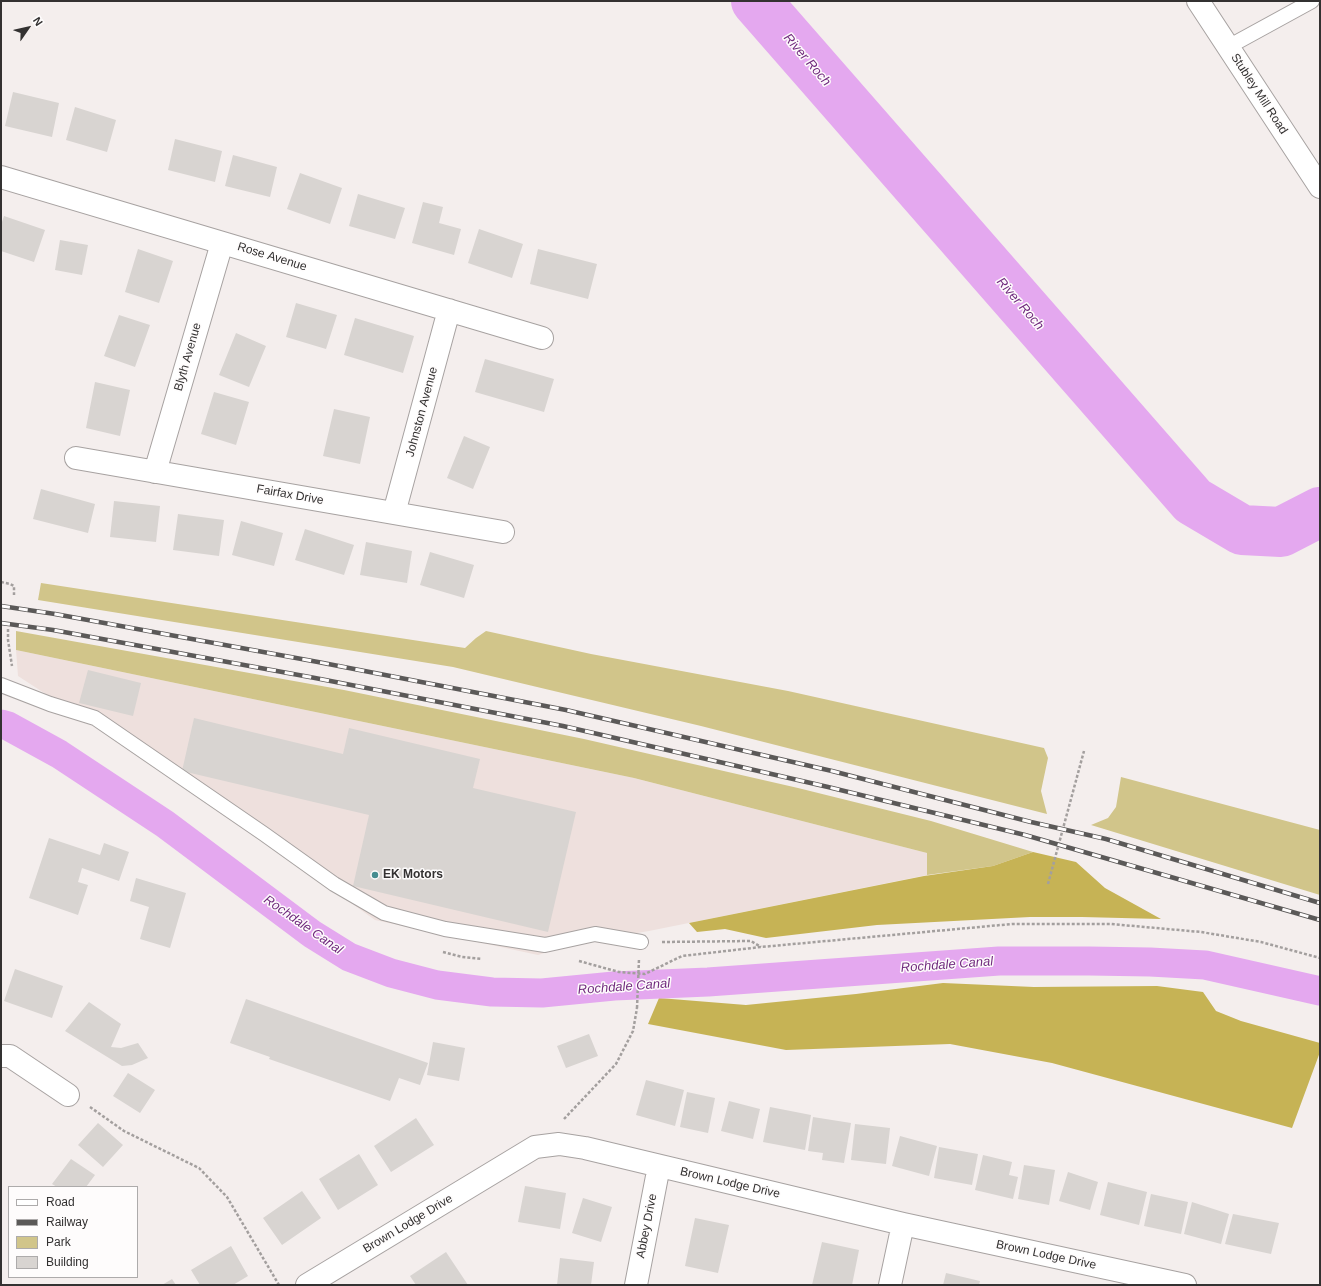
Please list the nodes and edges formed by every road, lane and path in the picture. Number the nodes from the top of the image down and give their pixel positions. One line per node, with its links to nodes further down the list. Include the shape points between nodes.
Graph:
1 (1198, 1): 3 (street, Stubley Mill Road)
2 (1312, 1): 3 (lane)
3 (1228, 47): 5 (street, Stubley Mill Road)
4 (1, 177): 6 (street, Rose Avenue)
5 (1320, 187)
6 (222, 242): 7 (street, Rose Avenue); 10 (street, Blyth Avenue)
7 (449, 310): 8 (street, Rose Avenue); 11 (street, Johnston Avenue)
8 (542, 338)
9 (76, 458): 10 (street, Fairfax Drive)
10 (155, 472): 11 (street, Fairfax Drive)
11 (394, 513): 12 (street, Fairfax Drive)
12 (503, 532)
13 (1, 582): 14 (path, via 14,586)
14 (14, 595)
15 (8, 629): 17 (path)
16 (1, 685): 17 (lane)
17 (15, 689): 20 (lane, via 50,704 95,718 334,884 384,913 445,929 544,945 595,934)
18 (1084, 751): 19 (path)
19 (1048, 884)
20 (641, 942): 21 (path, via 751,941); 28 (path, bridge, via 638,1008 633,1031 616,1064)
21 (761, 947): 23 (path, via 1012,924 1111,924 1201,932 1261,942); 25 (path, via 682,956 645,974 619,972)
22 (440, 952): 24 (path)
23 (1320, 958)
24 (485, 959)
25 (574, 961)
26 (1, 1056): 27 (street, via 10,1056)
27 (68, 1094): 32 (path, via 75,1096 124,1131 200,1168 227,1197)
28 (563, 1120)
29 (659, 1166): 30 (street, Brown Lodge Drive); 33 (street, Brown Lodge Drive, via 559,1144 535,1147); 34 (street, Abbey Drive)
30 (903, 1224): 31 (street, Brown Lodge Drive); 35 (street)
31 (1150, 1281): 36 (street, Brown Lodge Drive)
32 (279, 1285)
33 (307, 1285)
34 (636, 1285)
35 (890, 1285)
36 (1184, 1285)

